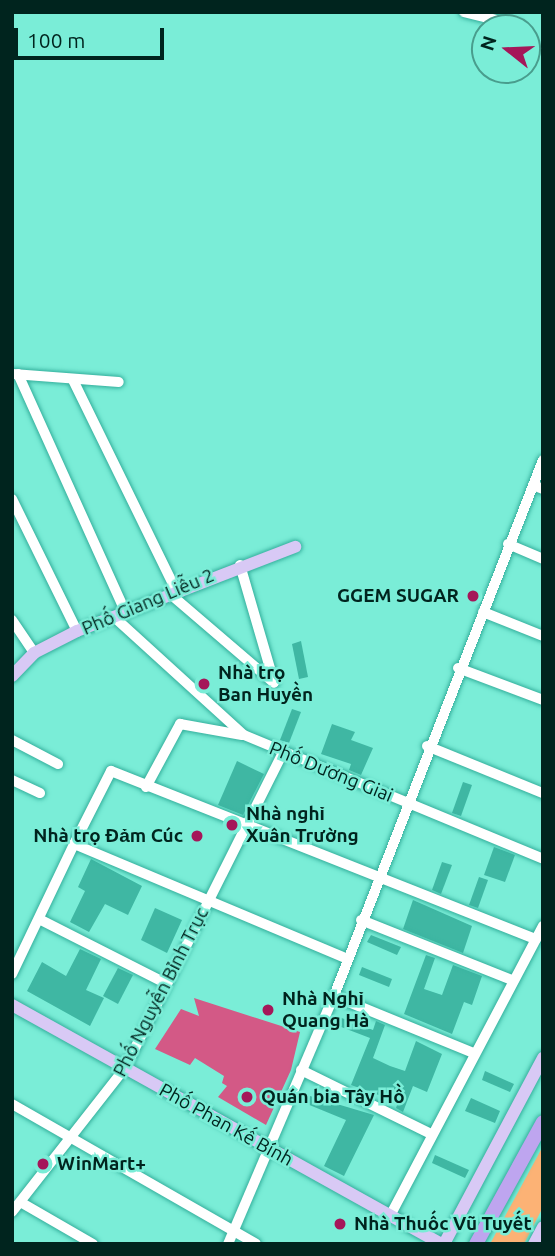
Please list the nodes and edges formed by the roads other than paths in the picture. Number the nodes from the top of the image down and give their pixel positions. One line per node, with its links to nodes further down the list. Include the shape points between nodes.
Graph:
1 (15, 374): 2 (street); 12 (street)
2 (74, 380): 3 (street); 11 (street)
3 (119, 382)
4 (543, 460): 5 (street)
5 (538, 487): 7 (street)
6 (12, 499): 16 (street)
7 (508, 544): 9 (street); 13 (street)
8 (295, 547): 10 (main road, Phố Giang Liễu 2)
9 (543, 559)
10 (240, 565): 11 (main road, Phố Giang Liễu 2); 11 (street, via 274,683)
11 (172, 591): 12 (main road, Phố Giang Liễu 2)
12 (125, 611): 14 (main road, Phố Giang Liễu 2)
13 (483, 612): 17 (street); 19 (street)
14 (113, 616): 16 (main road, Phố Giang Liễu 2); 22 (street, Phố Dương Giai)
15 (12, 620): 18 (street)
16 (77, 631): 18 (main road, Phố Giang Liễu 2)
17 (543, 636)
18 (34, 653): 20 (main road, Phố Giang Liễu 2)
19 (458, 668): 21 (street); 24 (street)
20 (12, 677)
21 (543, 699)
22 (244, 735): 25 (street, Phố Dương Giai); 28 (street, via 180,724)
23 (12, 740): 26 (street)
24 (427, 746): 30 (street); 31 (street)
25 (282, 755): 31 (street, Phố Dương Giai); 32 (street, Phố Nguyễn Bỉnh Trục)
26 (58, 764)
27 (12, 780): 29 (street)
28 (146, 788): 32 (street); 33 (street, via 111,771)
29 (40, 793)
30 (543, 793)
31 (408, 802): 34 (street, Phố Dương Giai); 35 (street)
32 (247, 828): 35 (street); 36 (street, Phố Nguyễn Bỉnh Trục)
33 (74, 844): 36 (street); 37 (street)
34 (543, 859)
35 (377, 879): 38 (street); 40 (street)
36 (207, 903): 41 (street); 44 (street, Phố Nguyễn Bỉnh Trục)
37 (39, 919): 42 (street); 44 (street)
38 (361, 920): 41 (street); 43 (street)
39 (543, 926): 40 (street)
40 (536, 939): 43 (street)
41 (347, 959): 45 (street)
42 (12, 974)
43 (512, 979): 47 (street)
44 (165, 983): 49 (street, Phố Nguyễn Bỉnh Trục)
45 (334, 996): 47 (street); 50 (street)
46 (12, 1005): 49 (main road, Phố Phan Kế Bính)
47 (474, 1053): 53 (street)
48 (543, 1058): 64 (main road)
49 (125, 1068): 54 (street, Phố Nguyễn Bỉnh Trục); 55 (main road, Phố Phan Kế Bính)
50 (301, 1070): 53 (street); 55 (street)
51 (12, 1104): 54 (street)
52 (543, 1122): 65 (highway)
53 (431, 1134): 58 (street)
54 (74, 1139): 56 (street, Phố Nguyễn Bỉnh Trục); 60 (street)
55 (269, 1150): 58 (main road, Phố Phan Kế Bính); 60 (street)
56 (22, 1203): 57 (street, Phố Nguyễn Bỉnh Trục); 61 (street)
57 (12, 1212)
58 (390, 1216): 64 (main road, Phố Phan Kế Bính)
59 (543, 1227): 66 (main road)
60 (234, 1231): 62 (street); 63 (street)
61 (93, 1244)
62 (228, 1244)
63 (256, 1244)
64 (442, 1244)
65 (476, 1244)
66 (534, 1244)

